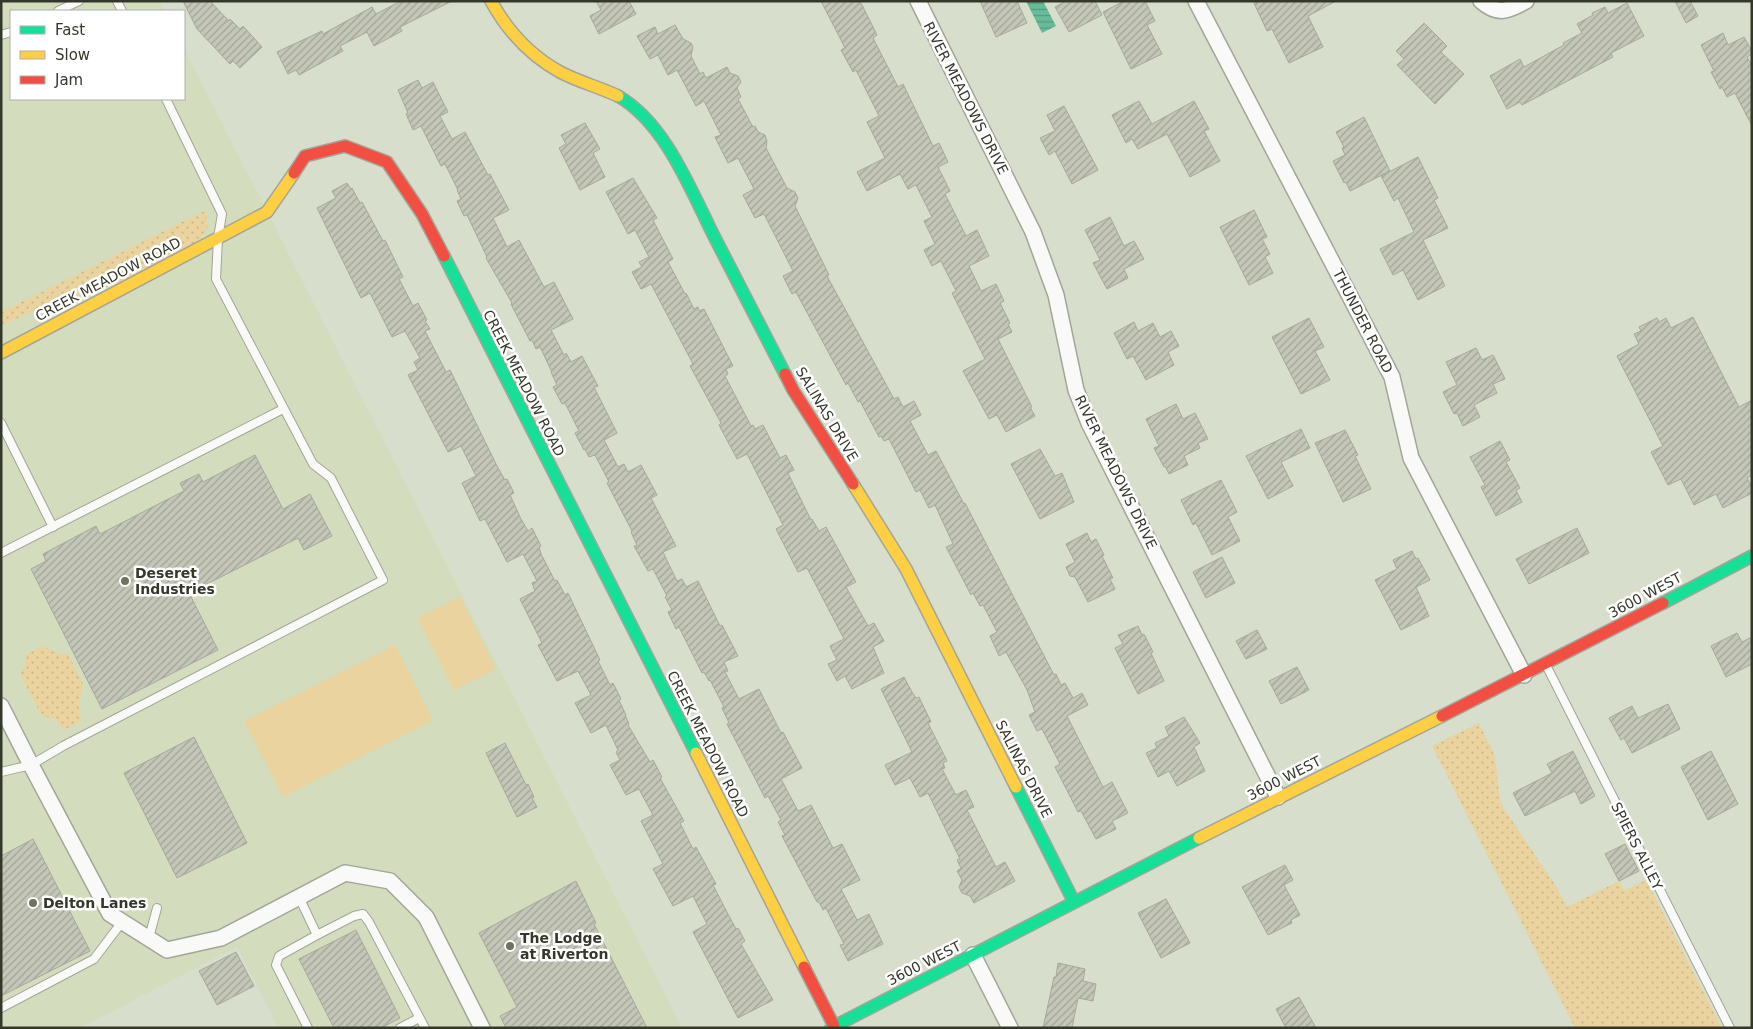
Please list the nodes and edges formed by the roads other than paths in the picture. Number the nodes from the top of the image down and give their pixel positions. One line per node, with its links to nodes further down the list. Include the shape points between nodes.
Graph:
1 (79, 1): 7 (lane)
2 (491, 1): 23 (street, SALINAS DRIVE, via 512,33 531,51 560,72 628,102 653,126 672,154 793,390 906,569)
3 (918, 1): 21 (street, RIVER MEADOWS DRIVE, via 1033,232 1056,295 1076,390 1089,423)
4 (1196, 1): 17 (street, THUNDER ROAD, via 1392,377 1411,458)
5 (1481, 1): 6 (street, via 1490,9 1500,11)
6 (1526, 1)
7 (60, 10)
8 (166, 100): 9 (lane, via 222,214)
9 (218, 238): 10 (street, CREEK MEADOW ROAD); 11 (lane, via 216,279); 31 (street, CREEK MEADOW ROAD, via 267,212 305,156 345,146 387,162 422,214)
10 (1, 353)
11 (283, 409): 13 (lane); 19 (lane, via 312,464 331,478 383,580)
12 (1, 423): 13 (lane)
13 (53, 527): 14 (lane)
14 (1, 553)
15 (1752, 556): 16 (street, 3600 WEST)
16 (1545, 664): 17 (street, 3600 WEST); 37 (lane, SPIERS ALLEY)
17 (1524, 675): 21 (street, 3600 WEST)
18 (1, 706): 19 (street)
19 (31, 765): 20 (lane); 25 (street, via 110,914)
20 (1, 772)
21 (1278, 797): 23 (street, 3600 WEST)
22 (299, 897): 26 (lane); 27 (street, via 221,938 167,950); 35 (street, via 345,873 390,881 426,917)
23 (1074, 902): 28 (street, 3600 WEST)
24 (157, 908): 27 (lane)
25 (122, 922): 27 (street); 29 (lane, via 94,959)
26 (317, 935): 30 (lane, via 363,914); 32 (lane, via 279,956 276,964)
27 (149, 938)
28 (973, 955): 31 (street, 3600 WEST); 36 (street)
29 (1, 1008)
30 (419, 1018): 33 (lane); 34 (lane)
31 (840, 1026)
32 (308, 1028)
33 (400, 1028)
34 (425, 1028)
35 (482, 1028)
36 (1010, 1028)
37 (1730, 1028)

